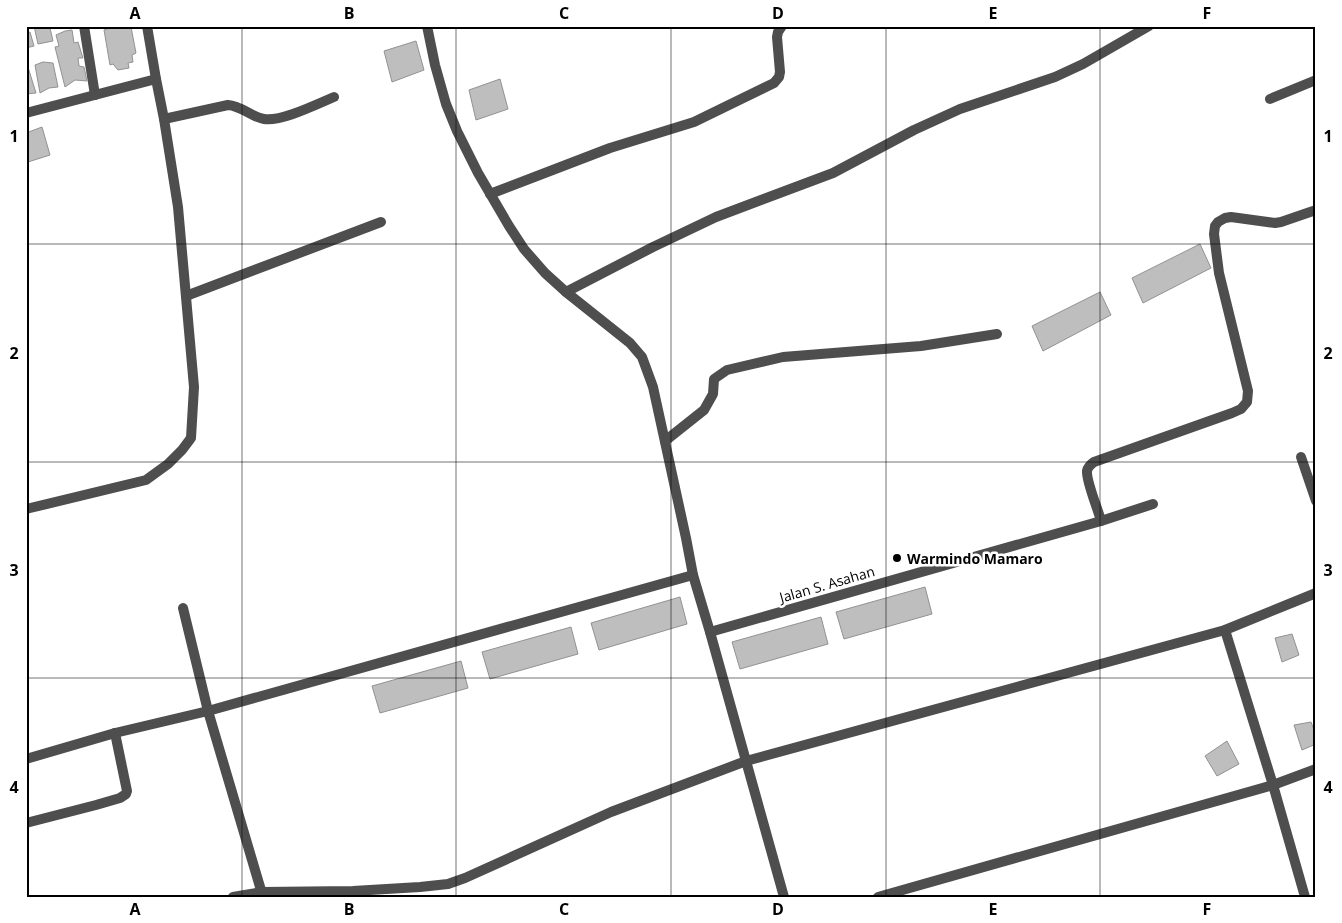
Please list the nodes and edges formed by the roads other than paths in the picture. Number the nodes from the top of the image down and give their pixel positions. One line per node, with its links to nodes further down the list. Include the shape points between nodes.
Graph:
1 (84, 26): 8 (street)
2 (147, 26): 6 (street)
3 (427, 26): 13 (street, via 446,104)
4 (782, 26): 13 (street, via 778,32 780,72 774,83 694,122 610,148)
5 (1149, 26): 16 (street, via 1083,64 960,109 833,173 716,217)
6 (156, 79): 8 (street); 12 (street)
7 (1316, 80): 10 (street)
8 (95, 96): 11 (street)
9 (334, 98): 12 (street, via 278,118 262,119 228,105)
10 (1270, 99)
11 (26, 113)
12 (164, 119): 17 (street, via 178,207)
13 (490, 194): 16 (street, via 524,249)
14 (1316, 210): 24 (street, via 1275,223 1231,217 1218,222 1214,234 1219,274 1248,391 1247,402 1232,413 1090,465 1088,478)
15 (381, 222): 17 (street)
16 (566, 292): 19 (street, via 630,343 642,357)
17 (186, 296): 23 (street, via 194,387 190,438 182,450 146,480)
18 (997, 334): 19 (street, via 920,346 783,357 727,370 714,379 713,394 704,410)
19 (665, 441): 25 (street)
20 (1301, 457): 21 (street)
21 (1316, 501)
22 (1153, 504): 24 (street, Jalan S. Asahan)
23 (26, 509)
24 (1101, 521): 29 (street, Jalan S. Asahan)
25 (693, 575): 29 (street); 30 (street)
26 (1316, 593): 28 (street)
27 (183, 608): 30 (street)
28 (1225, 630): 33 (street); 35 (street)
29 (710, 632): 33 (street)
30 (208, 711): 31 (street); 37 (street)
31 (115, 733): 32 (street); 36 (street, via 126,794)
32 (26, 759)
33 (746, 761): 37 (street, via 610,812 448,884); 39 (street)
34 (1316, 769): 35 (street)
35 (1273, 785): 40 (street); 41 (street)
36 (26, 823)
37 (263, 894): 38 (street)
38 (232, 897)
39 (784, 897)
40 (878, 897)
41 (1305, 897)

